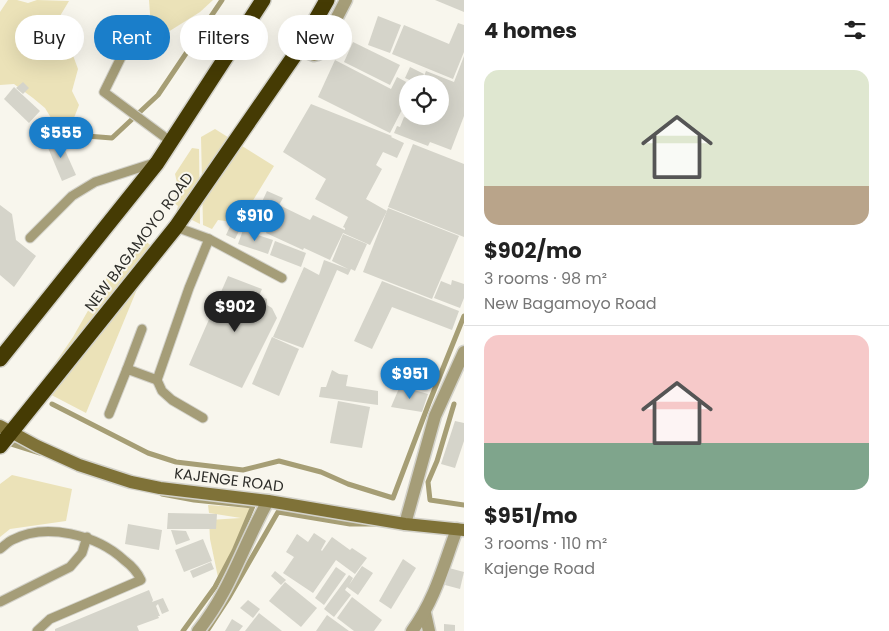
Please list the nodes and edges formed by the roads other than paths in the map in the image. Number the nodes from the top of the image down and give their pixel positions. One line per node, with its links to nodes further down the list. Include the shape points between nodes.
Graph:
1 (263, 0): 8 (highway)
2 (327, 0): 4 (highway, NEW BAGAMOYO ROAD)
3 (346, 0): 5 (street)
4 (318, 15)
5 (338, 15)
6 (120, 60): 8 (lane, via 104,92)
7 (291, 60): 10 (highway, NEW BAGAMOYO ROAD)
8 (170, 141): 9 (highway)
9 (157, 163): 11 (lane, via 95,182 72,196); 16 (highway)
10 (176, 227): 12 (lane); 21 (highway, NEW BAGAMOYO ROAD)
11 (30, 238)
12 (209, 239): 13 (lane); 18 (lane)
13 (282, 278)
14 (142, 330): 17 (lane)
15 (464, 352): 24 (street, via 435,416)
16 (0, 359)
17 (127, 369): 18 (lane); 19 (lane)
18 (157, 380): 20 (lane, via 162,391 172,400)
19 (110, 414)
20 (203, 418)
21 (6, 429): 22 (highway, NEW BAGAMOYO ROAD); 23 (street, KAJENGE ROAD, via 79,465 131,482)
22 (0, 446)
23 (268, 501): 24 (street, KAJENGE ROAD); 31 (street, via 213,612)
24 (405, 524): 25 (street, KAJENGE ROAD)
25 (460, 530): 29 (street)
26 (87, 537): 27 (lane, via 56,532 26,535); 28 (lane, via 82,553 70,567); 30 (lane, via 114,551 137,572 141,580 50,619)
27 (0, 549)
28 (0, 602)
29 (425, 613): 32 (street); 33 (street)
30 (37, 631)
31 (198, 631)
32 (412, 631)
33 (429, 631)

